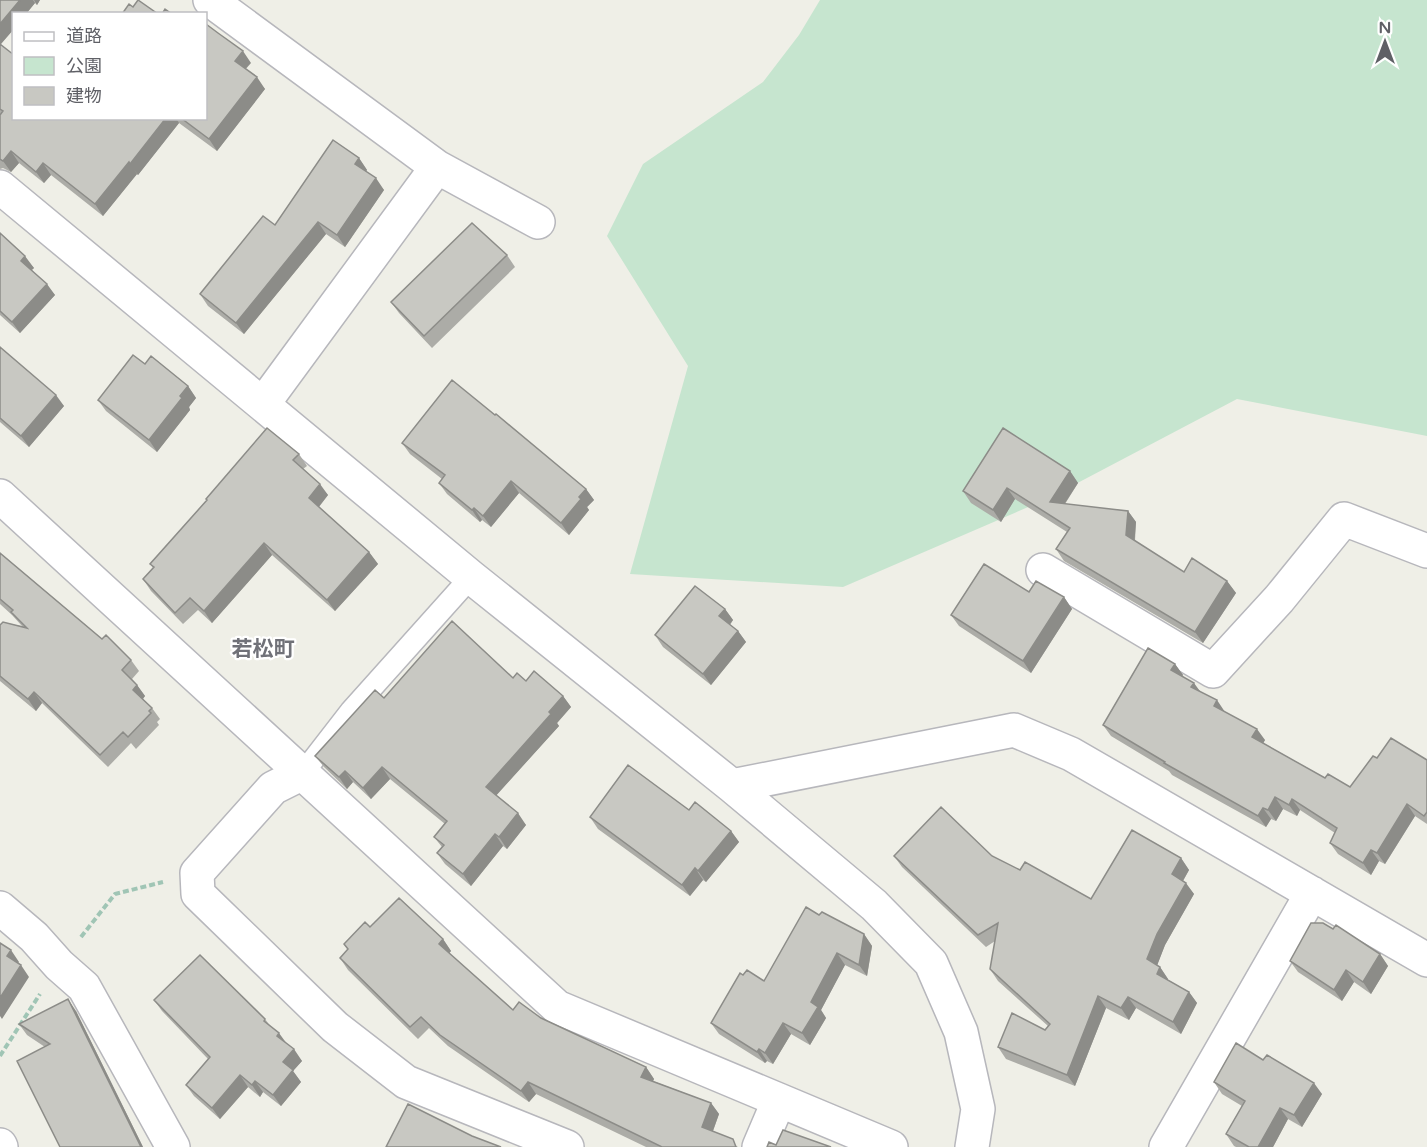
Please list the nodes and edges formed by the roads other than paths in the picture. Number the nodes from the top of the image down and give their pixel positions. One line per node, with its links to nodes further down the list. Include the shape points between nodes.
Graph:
1 (210, 0): 2 (street)
2 (436, 167): 4 (street); 5 (street)
3 (0, 187): 5 (street)
4 (538, 222)
5 (263, 404): 9 (street)
6 (0, 496): 10 (street)
7 (1427, 551): 8 (street, via 1344,519 1213,671)
8 (1043, 570)
9 (471, 577): 10 (lane, via 351,711); 11 (street)
10 (303, 773): 15 (street, via 556,1007); 17 (street, via 273,788 197,873 198,894 335,1028 406,1082)
11 (732, 786): 12 (street, via 1014,730 1071,754); 20 (street, via 874,905 931,963 961,1032 978,1109)
12 (1312, 893): 14 (street); 21 (street)
13 (0, 908): 16 (street, via 84,987)
14 (1427, 960)
15 (778, 1100): 18 (street); 19 (street)
16 (173, 1147)
17 (567, 1147)
18 (759, 1147)
19 (891, 1147)
20 (972, 1147)
21 (1166, 1147)

